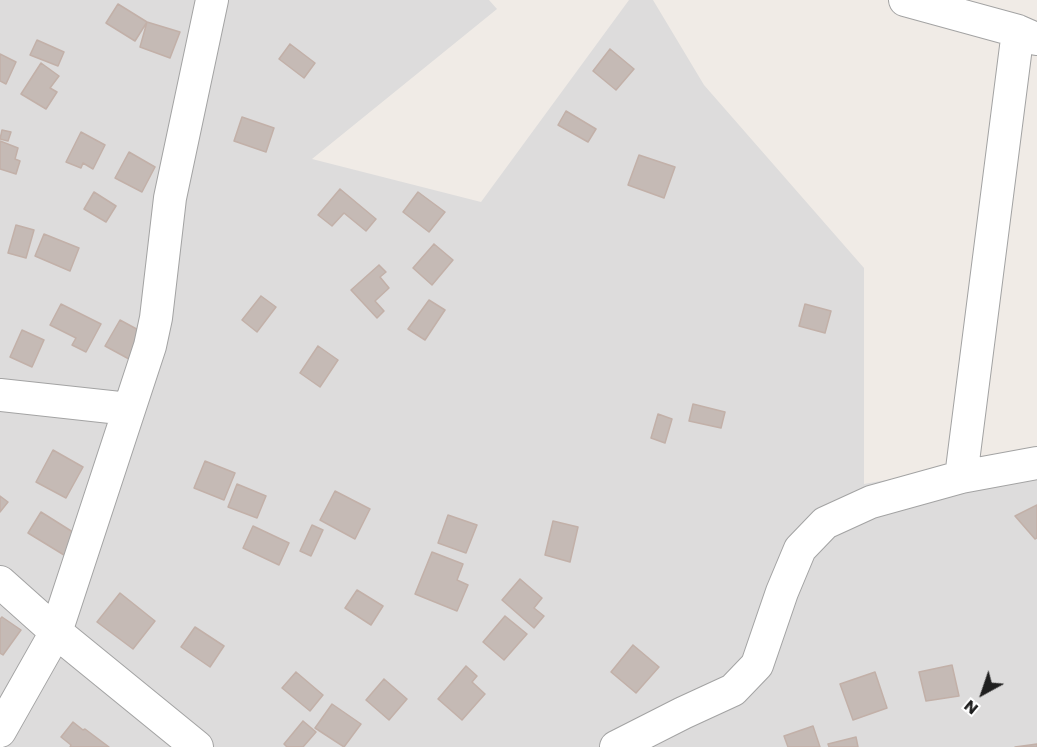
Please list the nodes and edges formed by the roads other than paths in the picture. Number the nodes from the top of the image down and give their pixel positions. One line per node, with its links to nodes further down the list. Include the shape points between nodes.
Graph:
1 (212, 0): 5 (street, via 170,198 156,318)
2 (905, 0): 3 (street)
3 (1028, 35): 7 (street)
4 (0, 395): 5 (street)
5 (129, 409): 9 (street)
6 (1037, 463): 7 (street)
7 (962, 477): 12 (street, via 871,502 825,523 801,549 757,665 733,690)
8 (0, 582): 9 (street)
9 (56, 632): 10 (street); 11 (street)
10 (0, 731)
11 (197, 747)
12 (616, 747)

